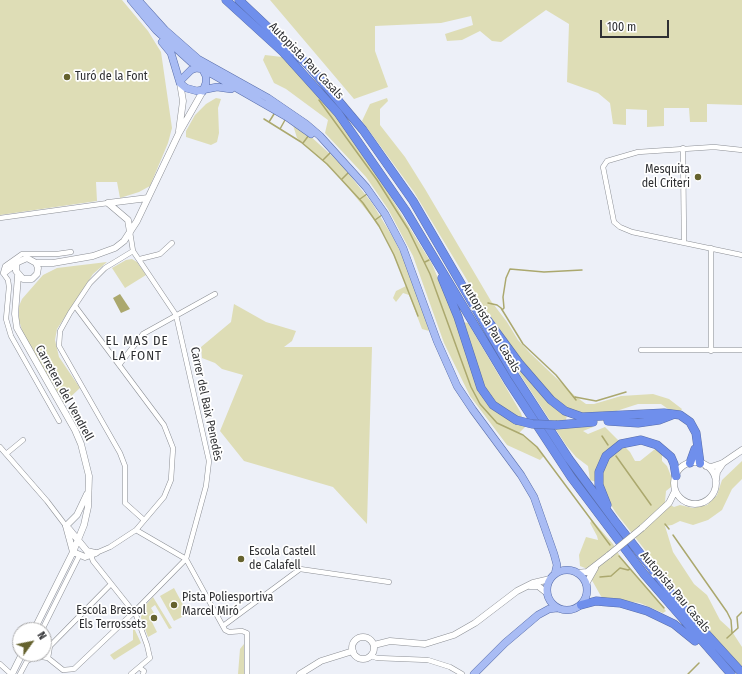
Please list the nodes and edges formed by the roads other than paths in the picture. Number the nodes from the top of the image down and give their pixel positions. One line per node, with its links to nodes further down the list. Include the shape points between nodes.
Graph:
1 (128, 0): 8 (main road, via 171,53)
2 (131, 0): 7 (main road, via 166,41)
3 (138, 0): 6 (main road)
4 (226, 0): 24 (highway, Autopista Pau Casals, via 283,52 338,113 388,183)
5 (239, 0): 35 (highway, Autopista Pau Casals, via 310,67 364,130 413,201)
6 (165, 30): 7 (main road, via 180,49); 9 (main road, via 198,59)
7 (202, 69): 8 (main road, via 191,70); 9 (main road, via 207,69 242,88); 10 (main road, via 206,76); 11 (main road)
8 (180, 82): 10 (main road, via 193,91); 12 (street, via 182,101)
9 (251, 89): 15 (main road, via 306,124)
10 (203, 91): 11 (main road, via 227,87); 12 (street)
11 (242, 92): 15 (main road, via 297,124)
12 (179, 133): 16 (street)
13 (683, 148): 14 (street, via 714,146); 21 (street); 21 (street, via 638,152 616,157 607,161 603,167 614,222 632,232)
14 (742, 150)
15 (339, 157): 65 (main road, via 366,187 395,233 450,372 473,410 529,487)
16 (148, 198): 17 (street); 19 (street)
17 (108, 203): 18 (street); 19 (street, via 128,220)
18 (0, 218)
19 (130, 232): 23 (street); 29 (street, via 124,241 104,253)
20 (172, 242): 27 (street, via 160,254)
21 (684, 242): 22 (street)
22 (710, 248): 26 (street); 42 (street)
23 (133, 251): 27 (street, Carrer del Baix Penedès); 38 (street, via 99,273)
24 (431, 251): 49 (highway, bridge, via 458,317 481,388 493,405 516,420 532,424 612,421 638,423 659,420 671,415 679,417 688,423 694,434 694,452); 85 (highway, Autopista Pau Casals, via 515,393 568,472 636,564)
25 (71, 252): 32 (street, via 22,254 5,266)
26 (742, 255)
27 (140, 259): 39 (street, Carrer del Baix Penedès)
28 (36, 263): 29 (street); 30 (street, via 27,258); 31 (street)
29 (54, 263): 31 (street)
30 (16, 264): 32 (street); 33 (street)
31 (38, 271): 34 (street, via 32,279)
32 (3, 273): 33 (street); 44 (street, via 9,287 6,319 11,336)
33 (18, 275): 34 (street); 36 (street, Carretera del Vendrell)
34 (26, 280): 36 (street, Carretera del Vendrell)
35 (465, 288): 51 (highway, via 519,363 560,407 582,417 664,413 680,415 690,422 696,433); 59 (highway, Autopista Pau Casals, via 539,415)
36 (18, 293): 54 (street, Carretera del Vendrell, via 15,307 17,328 81,444)
37 (215, 294): 39 (street)
38 (75, 306): 43 (street); 58 (street, via 60,331 59,346 120,453 124,466 125,503)
39 (176, 315): 43 (street, via 139,337); 66 (street, Carrer del Baix Penedès, via 209,461 206,486)
40 (640, 350): 42 (street)
41 (742, 350): 42 (street)
42 (711, 351)
43 (120, 364): 58 (street, via 164,426 173,448 171,480 164,497)
44 (59, 421)
45 (23, 440): 48 (street)
46 (0, 447): 48 (street)
47 (742, 450): 50 (street)
48 (6, 454): 60 (street)
49 (690, 463): 51 (street); 52 (street, via 680,469)
50 (723, 463): 51 (street, via 711,467); 53 (street, via 717,472)
51 (703, 464): 53 (street)
52 (676, 476): 55 (street); 59 (highway, via 671,457 657,445 635,440 614,448 606,456 599,472 599,485)
53 (716, 480): 56 (street, via 711,497 702,503)
54 (89, 488): 60 (street, via 78,515); 62 (street, Carretera del Vendrell, via 88,508)
55 (676, 491): 56 (street); 57 (street)
56 (684, 501): 57 (street)
57 (663, 510): 67 (street, bridge)
58 (144, 520): 61 (street)
59 (614, 520): 93 (highway, Autopista Pau Casals, via 681,606)
60 (66, 526): 62 (street); 63 (street)
61 (136, 530): 64 (street, via 110,547); 66 (street)
62 (78, 540): 63 (street, Carretera del Vendrell); 64 (street)
63 (76, 554): 64 (street); 80 (street, Carretera del Vendrell); 81 (street)
64 (92, 554): 72 (street)
65 (554, 554): 68 (main road, via 560,564); 70 (main road, via 557,565)
66 (186, 559): 78 (street, Carrer del Baix Penedès); 82 (street)
67 (597, 566): 69 (street, via 587,572); 73 (street)
68 (568, 570): 69 (main road); 70 (main road)
69 (577, 573): 73 (main road)
70 (553, 577): 74 (street); 75 (main road, via 547,586)
71 (389, 582): 82 (street, via 300,569)
72 (111, 584): 78 (street); 83 (street)
73 (586, 584): 76 (main road, via 587,593)
74 (525, 587): 75 (street, via 538,586); 84 (street, via 454,635 425,644 390,641)
75 (548, 596): 77 (main road); 79 (main road)
76 (581, 605): 77 (main road, via 570,610); 85 (highway, via 596,601 620,603 647,610 674,624)
77 (557, 608): 79 (main road)
78 (134, 612): 88 (street, Carrer del Baix Penedès, via 74,669 63,670); 92 (street, via 150,655)
79 (538, 615): 101 (main road, via 505,643)
80 (38, 622)
81 (46, 622)
82 (223, 626): 98 (street, via 229,632 247,633)
83 (52, 644)
84 (374, 645): 86 (street, via 369,639 361,638 354,643); 87 (street)
85 (708, 649): 102 (highway, Autopista Pau Casals)
86 (353, 651): 87 (street, via 361,659); 99 (street, via 321,661)
87 (370, 656): 100 (street, via 428,660)
88 (52, 661)
89 (18, 662): 94 (street)
90 (26, 662): 95 (street)
91 (0, 664): 94 (street)
92 (140, 668): 96 (street); 97 (street, via 144,671)
93 (742, 673)
94 (12, 674)
95 (20, 674)
96 (132, 674)
97 (143, 674)
98 (247, 674)
99 (300, 674)
100 (462, 674)
101 (475, 674)
102 (731, 674)

